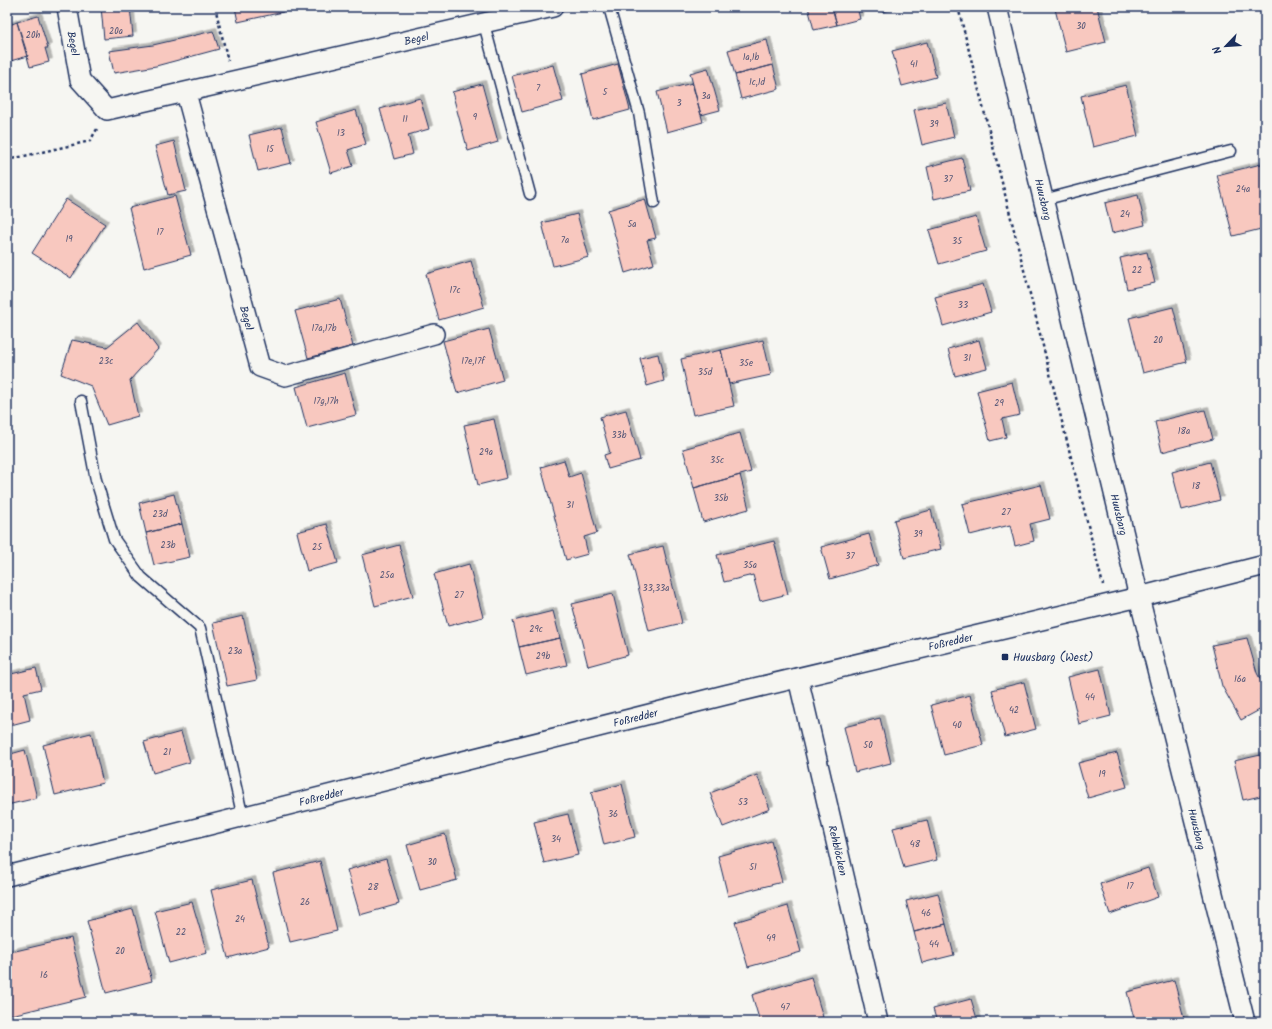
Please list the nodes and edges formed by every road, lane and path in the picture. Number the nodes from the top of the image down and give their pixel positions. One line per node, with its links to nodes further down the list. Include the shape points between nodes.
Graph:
1 (67, 7): 10 (street, Begel, via 80,80)
2 (215, 7): 8 (path)
3 (553, 7): 7 (street, Begel)
4 (609, 7): 15 (lane, via 639,112)
5 (958, 7): 20 (path)
6 (1000, 8): 14 (street, Huusbarg)
7 (484, 24): 8 (street, Begel); 13 (lane)
8 (233, 82): 9 (street, Begel)
9 (186, 93): 10 (street, Begel); 16 (street, Begel, via 260,367 285,376)
10 (107, 110): 12 (path, via 90,141)
11 (1231, 151): 14 (lane)
12 (7, 160)
13 (530, 194)
14 (1043, 200): 19 (street, Huusbarg)
15 (654, 203)
16 (434, 334)
17 (81, 401): 22 (lane, via 96,480 114,539 141,577 200,628)
18 (1265, 564): 19 (street, Foßredder)
19 (1139, 597): 20 (street, Foßredder); 25 (street, Huusbarg)
20 (1108, 604): 21 (street, Foßredder)
21 (798, 678): 22 (street, Foßredder); 24 (street, Rehblöcken)
22 (243, 818): 23 (street, Foßredder)
23 (7, 876)
24 (878, 1022)
25 (1245, 1022)

